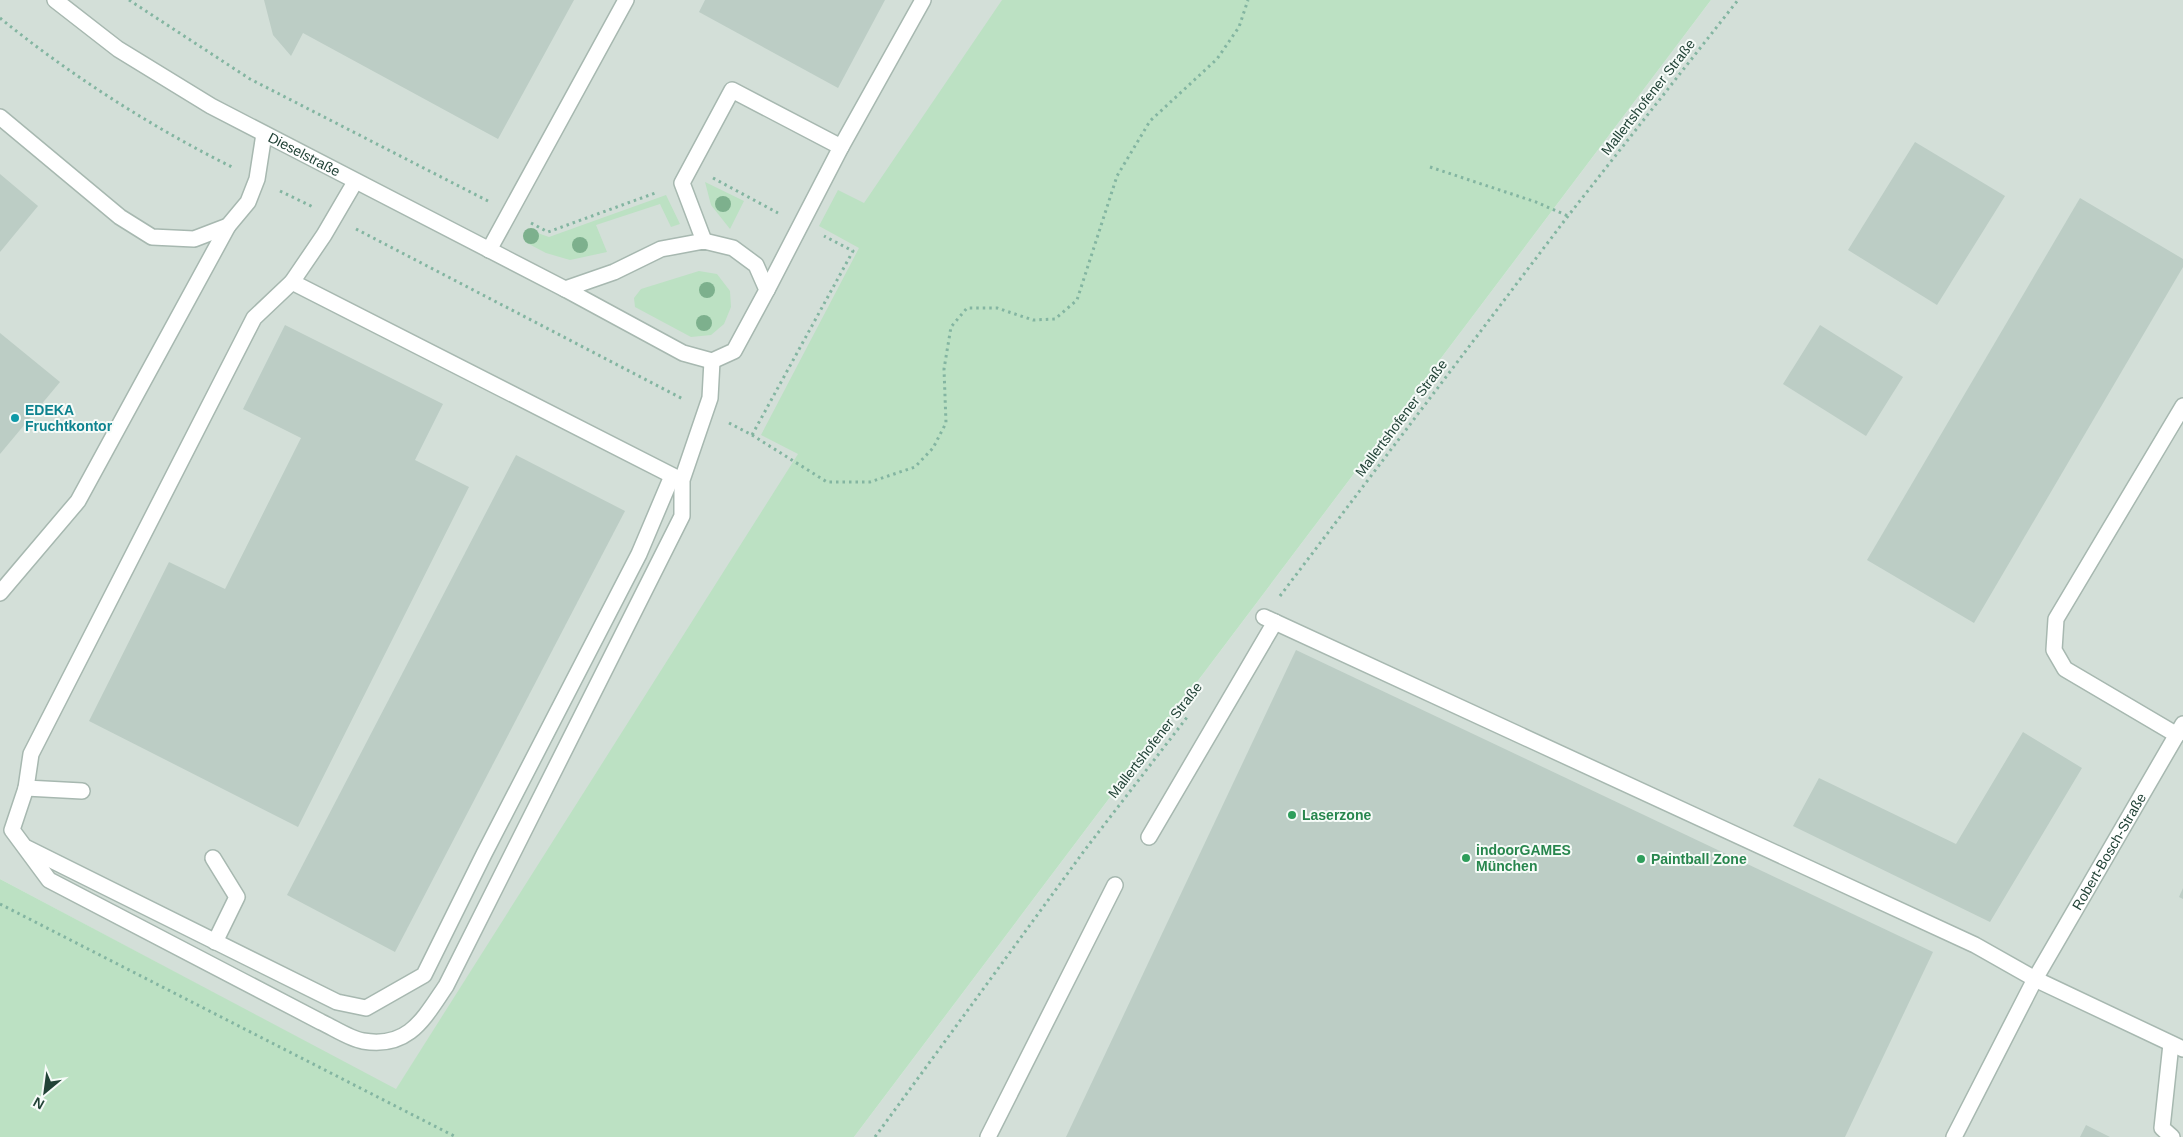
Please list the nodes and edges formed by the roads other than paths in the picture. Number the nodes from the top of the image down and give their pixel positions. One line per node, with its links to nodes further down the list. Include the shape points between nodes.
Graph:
1 (55, 0): 5 (street, Dieselstraße, via 118,49)
2 (626, 0): 10 (street)
3 (923, 0): 6 (street)
4 (0, 117): 8 (street, via 120,218 152,237 194,239)
5 (264, 134): 7 (street, Dieselstraße); 8 (street, via 257,179 248,202)
6 (841, 147): 9 (street, via 732,90 682,184); 13 (street)
7 (355, 182): 10 (street, Dieselstraße); 11 (street)
8 (228, 226): 17 (street, via 78,501)
9 (704, 241): 12 (street, via 661,249 614,272); 13 (street, via 733,248 756,264)
10 (489, 250): 12 (street, Dieselstraße)
11 (292, 282): 16 (street); 19 (street, via 254,318 31,754)
12 (565, 289): 14 (street, Dieselstraße, via 683,353)
13 (767, 290): 14 (street, via 734,351)
14 (712, 362): 16 (street, via 710,398)
15 (2183, 406): 18 (street, via 2056,619 2054,650 2065,669)
16 (677, 478): 22 (street, via 682,516 446,986 420,1024 396,1041 363,1042 49,880); 25 (street, via 424,975 366,1008 337,1002)
17 (0, 593)
18 (2180, 729): 26 (street, Robert-Bosch-Straße)
19 (26, 788): 20 (street); 22 (street, via 12,830)
20 (82, 790)
21 (1149, 837): 26 (street, via 1269,620 1975,945)
22 (25, 847): 25 (street)
23 (213, 858): 25 (street, via 237,897)
24 (1115, 885): 28 (street)
25 (215, 942)
26 (2035, 978): 27 (street); 29 (street, Robert-Bosch-Straße)
27 (2177, 1047): 30 (street, via 2162,1128)
28 (988, 1137)
29 (1954, 1137)
30 (2172, 1137)

